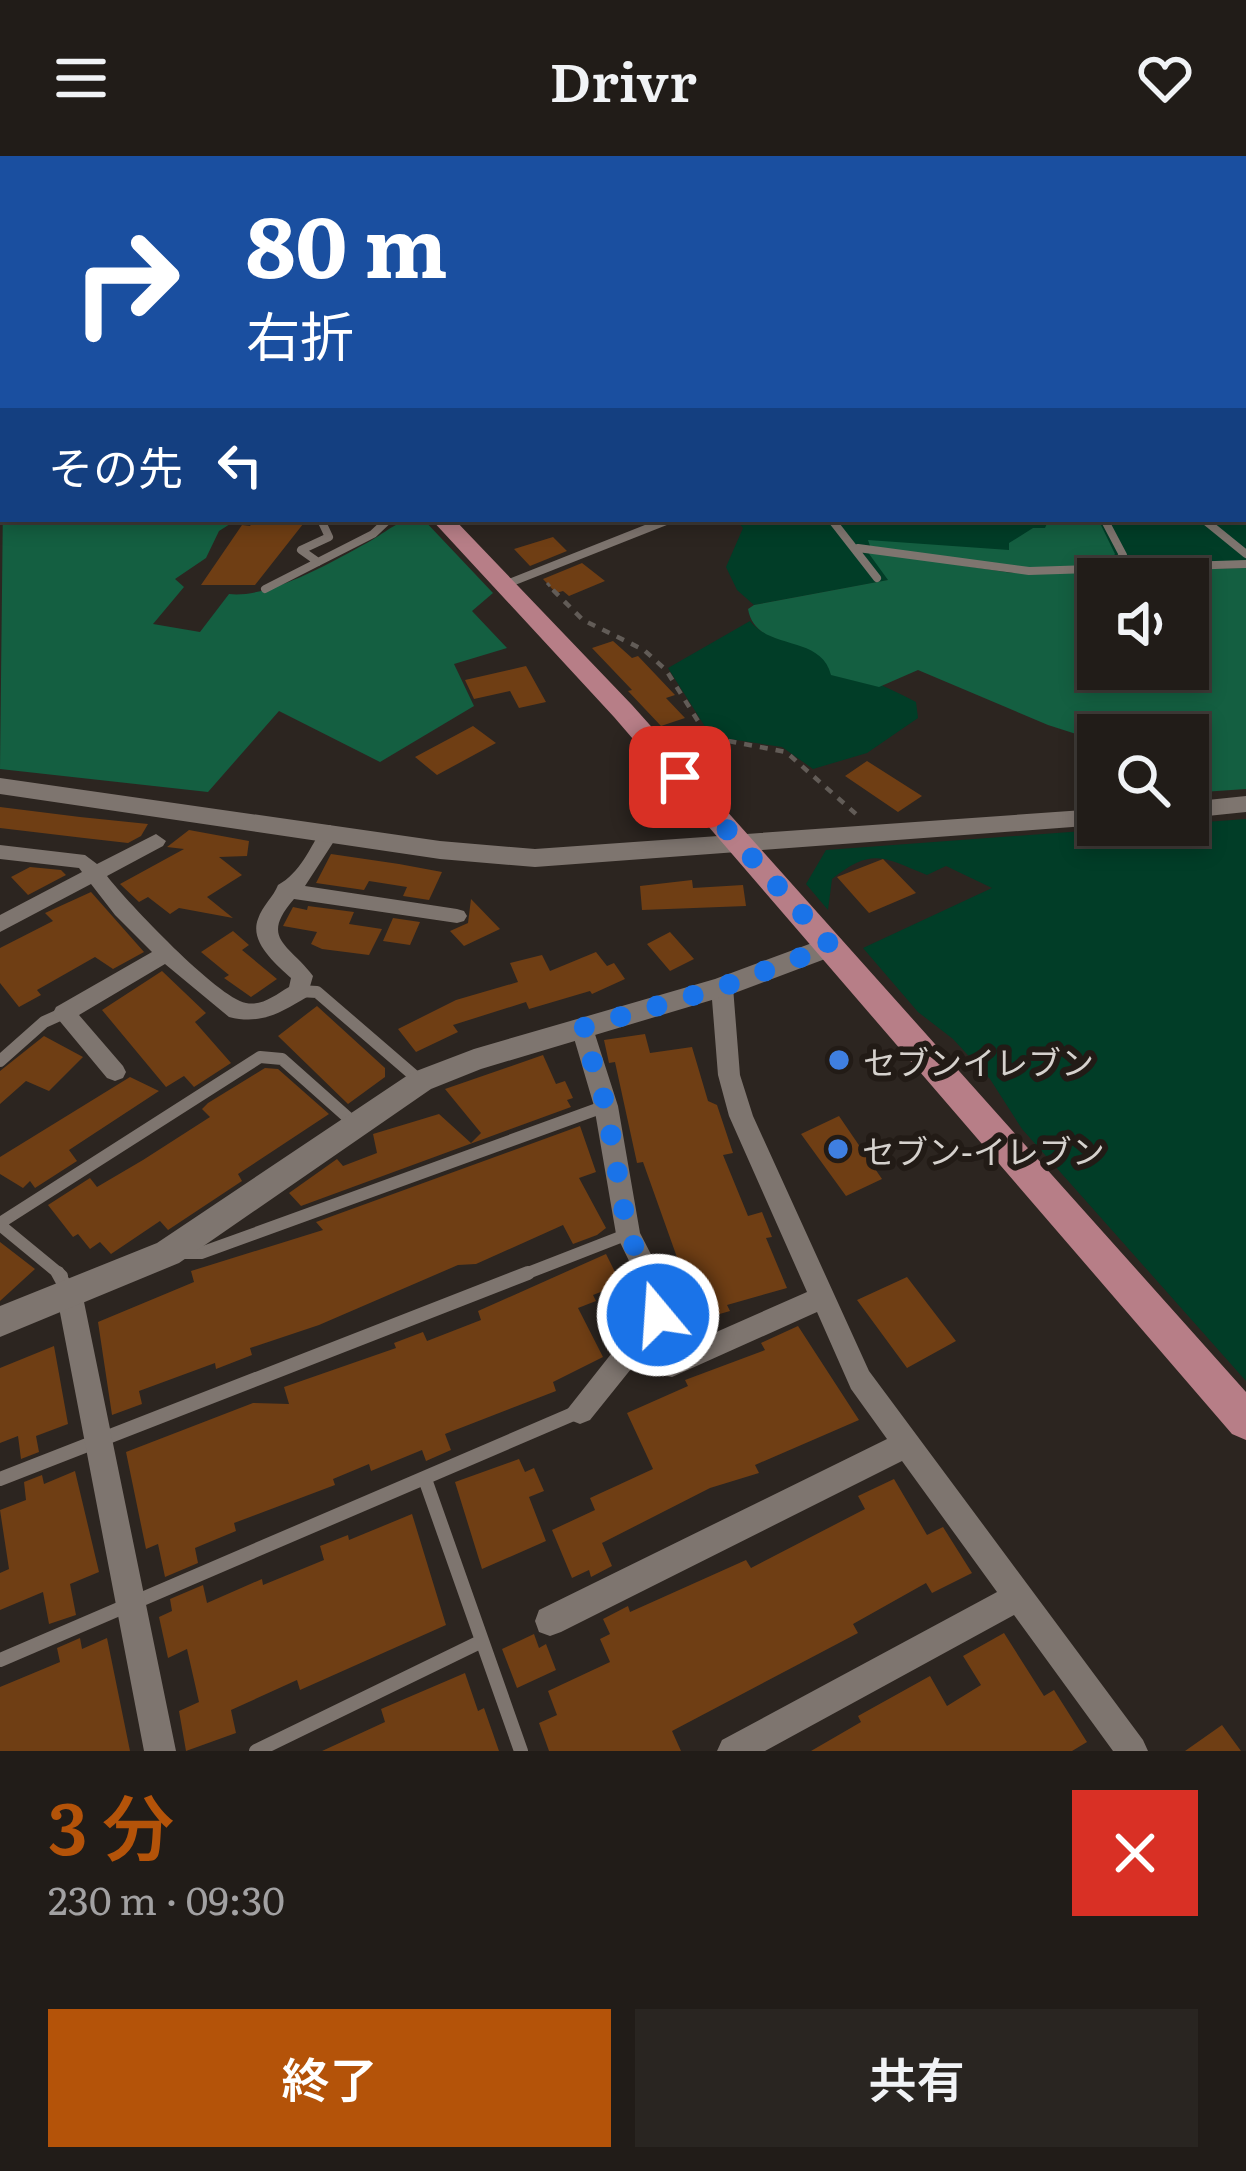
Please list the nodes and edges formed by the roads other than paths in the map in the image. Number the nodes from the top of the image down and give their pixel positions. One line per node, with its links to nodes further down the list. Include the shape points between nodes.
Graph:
1 (322, 522): 11 (lane, via 328,537 301,550)
2 (386, 522): 11 (lane)
3 (446, 522): 15 (main road)
4 (666, 522): 15 (street)
5 (834, 522): 8 (lane)
6 (1106, 522): 10 (lane)
7 (1207, 522): 9 (lane)
8 (857, 548): 14 (lane, via 994,568); 16 (lane)
9 (1246, 554)
10 (1120, 558)
11 (318, 562): 17 (lane)
12 (1246, 564): 13 (lane)
13 (1209, 566)
14 (1077, 570)
15 (519, 578): 24 (main road)
16 (878, 578)
17 (265, 589)
18 (0, 787): 22 (street)
19 (1246, 804): 20 (street)
20 (1209, 808)
21 (1077, 819): 24 (street)
22 (330, 832): 24 (street, via 535,858); 27 (street)
23 (156, 842): 26 (street)
24 (738, 843): 30 (main road)
25 (0, 852): 26 (street, via 85,862)
26 (98, 872): 29 (street); 31 (street, via 122,910)
27 (285, 890): 28 (street); 33 (street, via 265,934 302,976)
28 (458, 916)
29 (0, 924)
30 (831, 946): 32 (street); 49 (main road)
31 (166, 953): 33 (street, via 237,1011 267,1011); 34 (street)
32 (722, 987): 35 (street); 45 (street, via 728,1076)
33 (299, 992): 38 (lane, via 317,992)
34 (64, 1013): 36 (lane); 37 (street)
35 (582, 1028): 38 (street); 39 (street)
36 (0, 1061)
37 (115, 1072)
38 (421, 1081): 40 (street)
39 (606, 1106): 42 (street); 43 (lane, via 201,1253)
40 (354, 1123): 41 (lane, via 282,1059 260,1057); 43 (street)
41 (0, 1224): 44 (lane, via 64,1278)
42 (628, 1234): 47 (street, via 659,1295 658,1315); 50 (lane)
43 (168, 1252): 44 (street)
44 (70, 1297): 46 (street); 50 (street)
45 (823, 1298): 47 (street, via 672,1365); 51 (street, via 860,1380)
46 (0, 1322)
47 (627, 1356): 48 (street)
48 (580, 1411): 53 (lane)
49 (1246, 1420)
50 (97, 1441): 52 (lane); 55 (street)
51 (905, 1445): 54 (street); 56 (street)
52 (0, 1479)
53 (425, 1479): 55 (lane); 57 (lane)
54 (1018, 1597): 62 (street); 63 (street)
55 (131, 1604): 58 (lane); 59 (street)
56 (550, 1622)
57 (480, 1642): 60 (lane); 61 (lane)
58 (0, 1660)
59 (160, 1751)
60 (256, 1751)
61 (520, 1751)
62 (733, 1751)
63 (1132, 1751)

